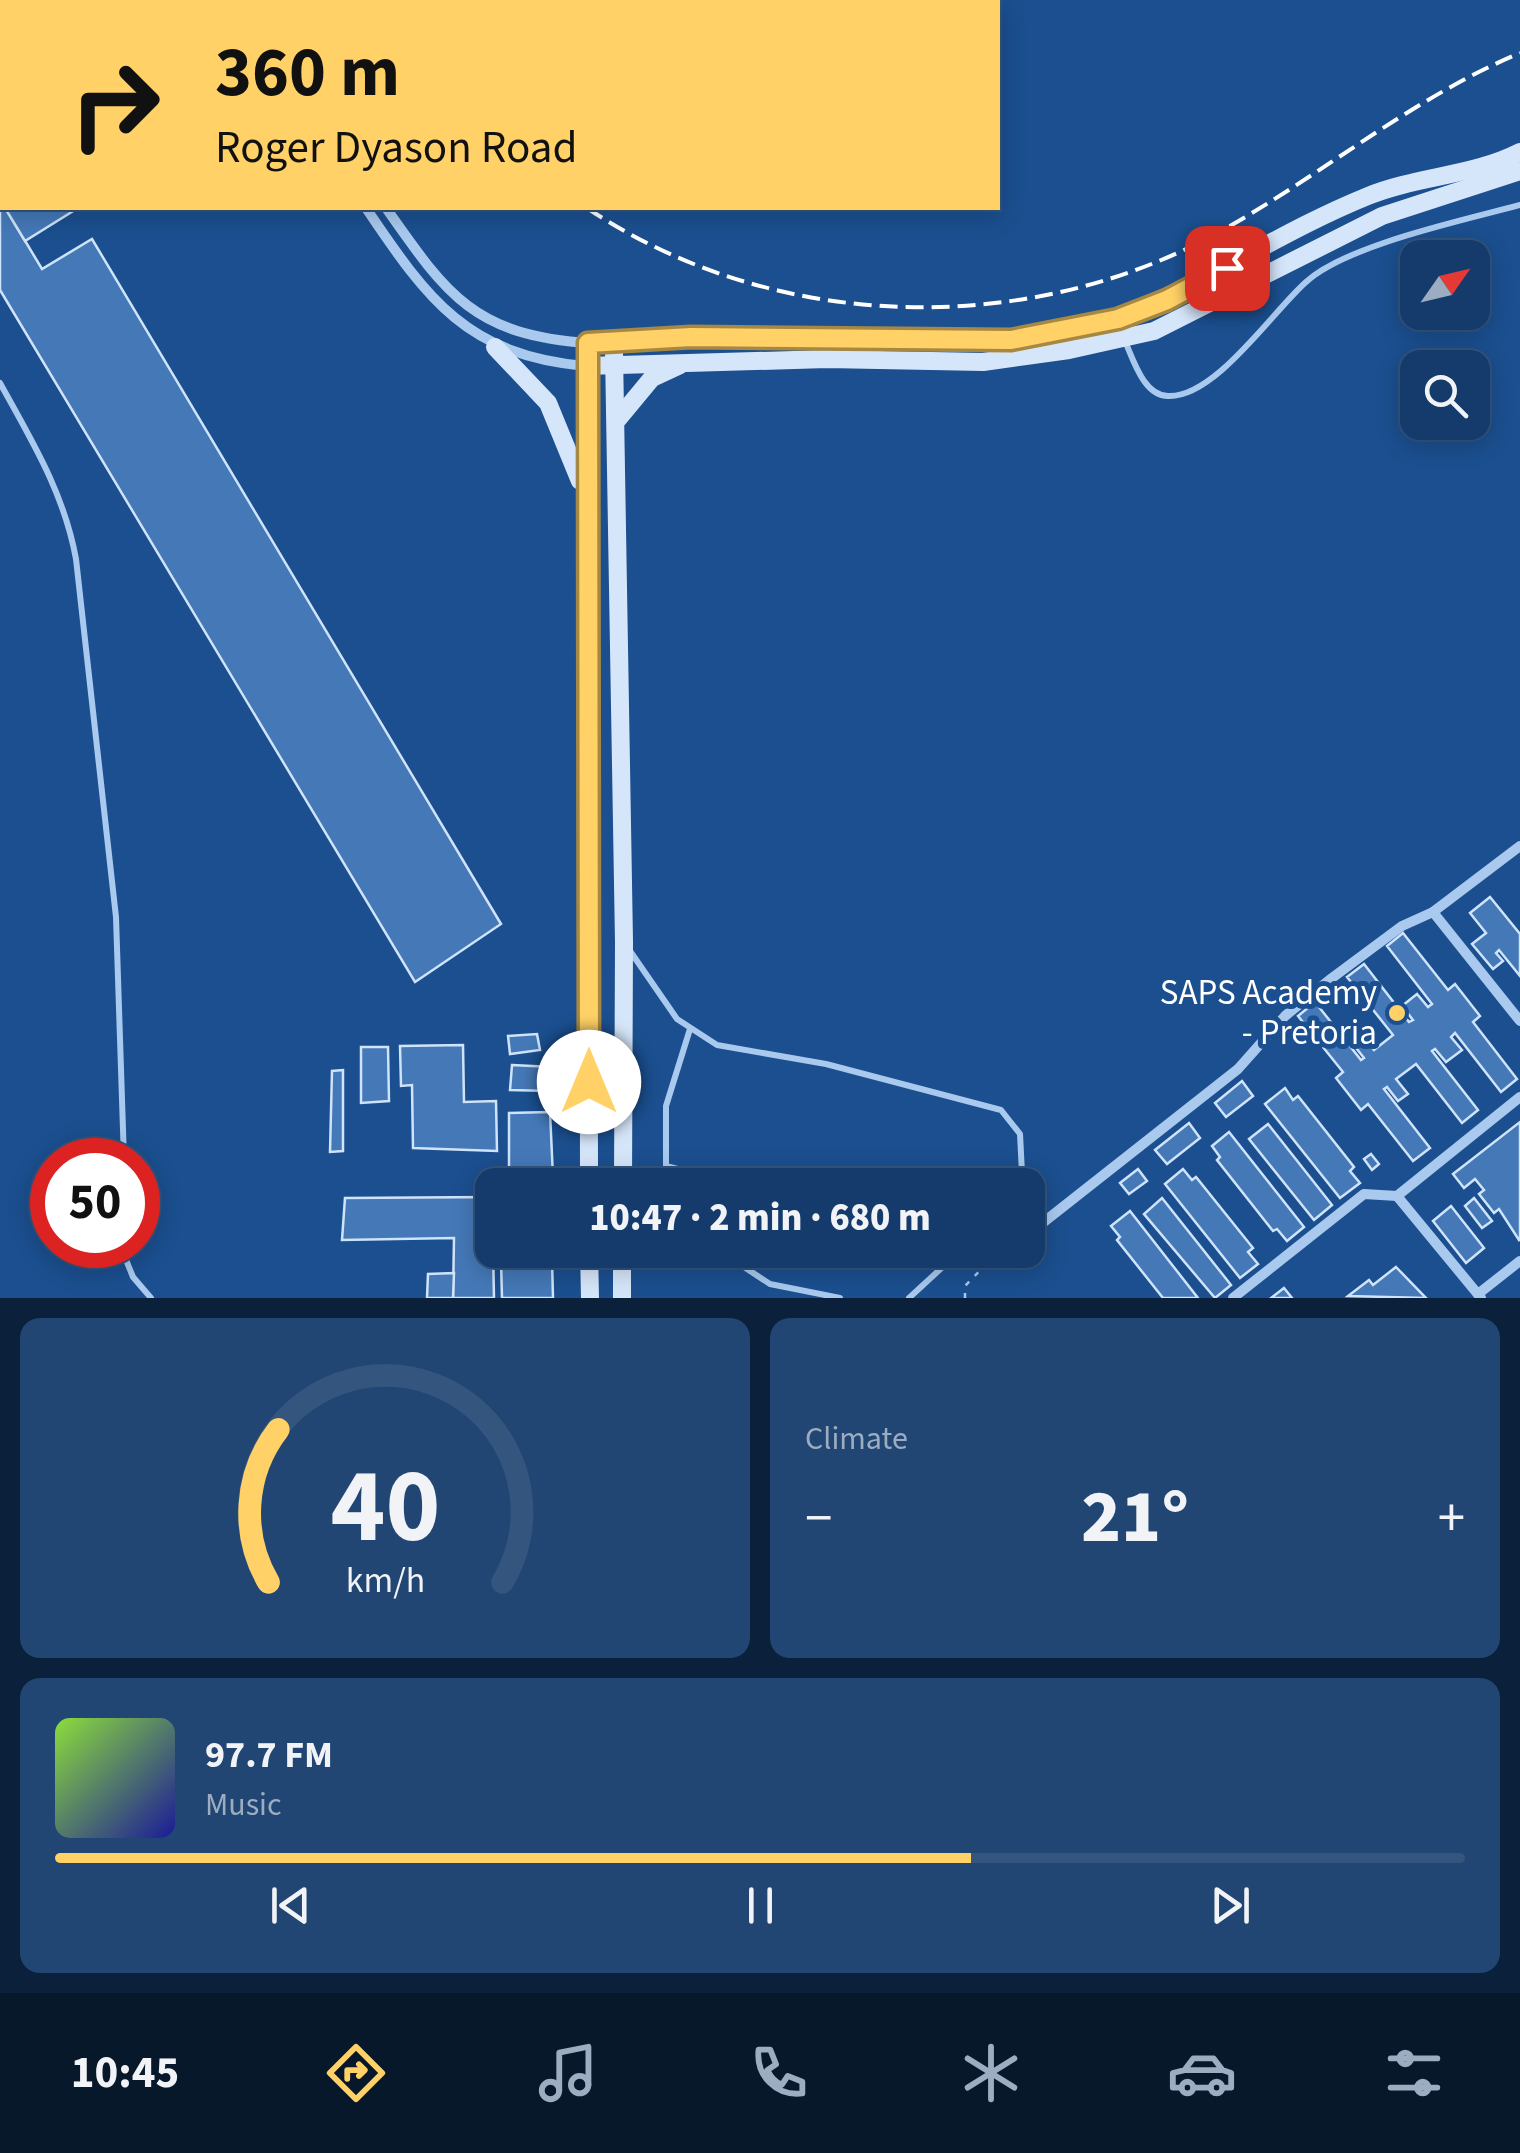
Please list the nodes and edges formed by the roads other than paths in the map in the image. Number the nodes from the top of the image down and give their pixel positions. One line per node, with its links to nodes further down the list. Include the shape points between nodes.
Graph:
1 (1520, 152): 6 (main road, via 1342,207)
2 (1520, 172): 6 (main road, via 1382,216 1154,330)
3 (1520, 205): 6 (lane, via 1339,260 1310,278 1229,363 1177,396 1162,397 1146,386)
4 (367, 210): 9 (street, via 431,299)
5 (387, 210): 8 (street, via 437,278 474,312 528,337)
6 (1120, 328): 7 (main road, via 1011,340); 11 (main road, via 983,362)
7 (614, 342): 8 (main road); 10 (main road)
8 (588, 343): 12 (main road)
9 (495, 346): 12 (street); 15 (main road, via 548,403)
10 (614, 362): 11 (main road); 12 (main road); 14 (main road)
11 (690, 362): 14 (main road, via 652,378)
12 (584, 366): 15 (main road)
13 (0, 384): 22 (lane, via 53,478 76,559 116,916)
14 (618, 419): 18 (main road)
15 (586, 496): 24 (main road)
16 (1520, 846): 17 (street)
17 (1433, 912): 19 (street); 29 (street, via 1402,926 1332,978 1285,1016 1238,1069)
18 (624, 942): 20 (lane); 25 (main road)
19 (1520, 1021)
20 (690, 1029): 23 (lane, via 666,1106); 27 (lane, via 718,1045 826,1064 1001,1110 1020,1134)
21 (1520, 1097): 28 (street)
22 (123, 1138)
23 (666, 1166): 26 (lane)
24 (589, 1168)
25 (622, 1168)
26 (674, 1168)
27 (1022, 1168)
28 (1397, 1196): 36 (street); 42 (street, via 1364,1194)
29 (1045, 1221)
30 (1520, 1261): 36 (street)
31 (129, 1268): 37 (lane)
32 (589, 1268): 38 (main road)
33 (622, 1268): 39 (main road)
34 (746, 1268): 40 (lane, via 770,1284)
35 (942, 1268): 41 (lane)
36 (1479, 1296)
37 (151, 1298)
38 (590, 1298)
39 (622, 1298)
40 (840, 1298)
41 (909, 1298)
42 (1233, 1298)

